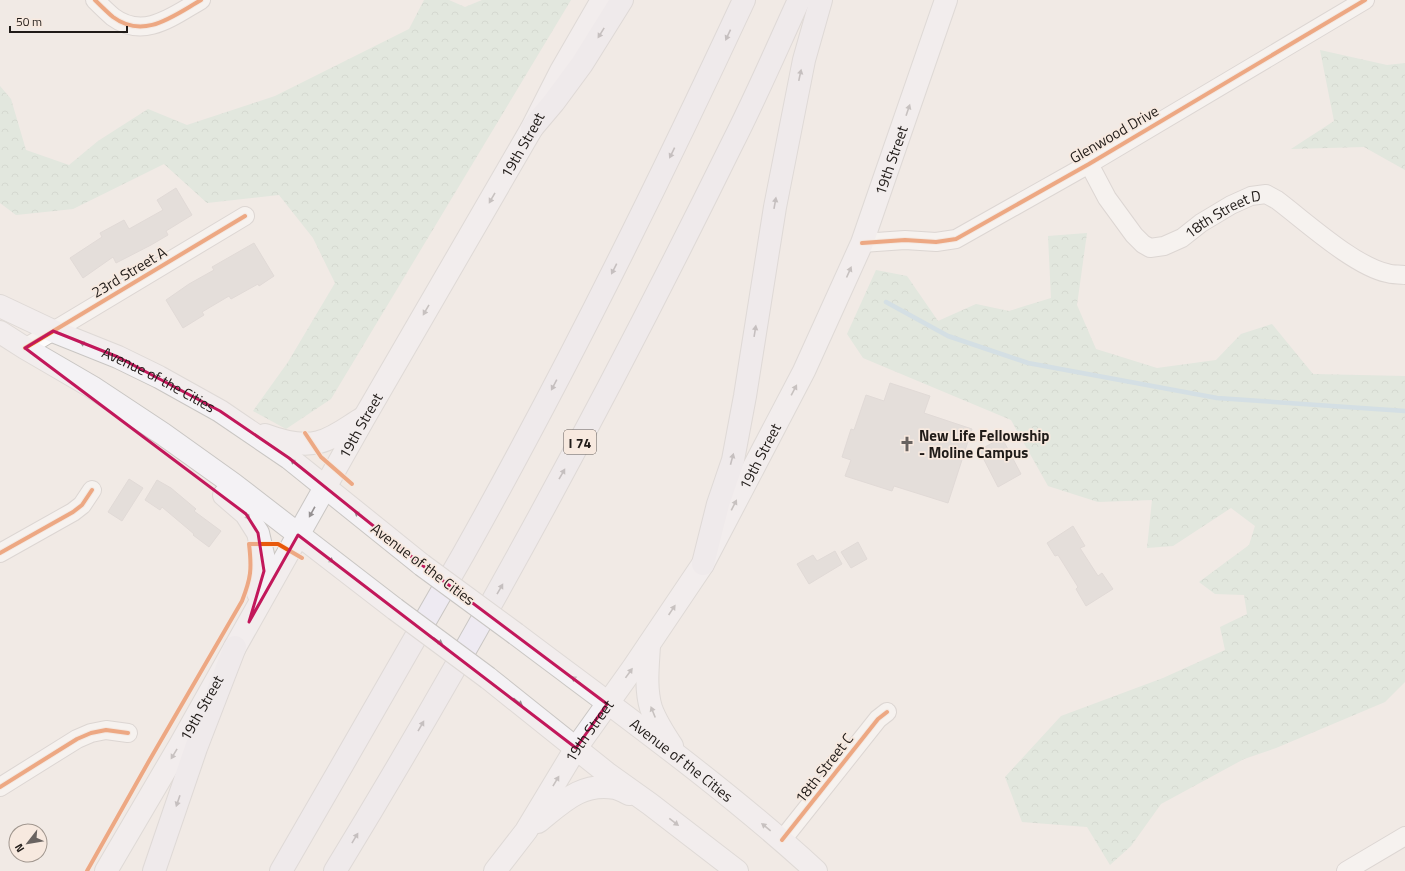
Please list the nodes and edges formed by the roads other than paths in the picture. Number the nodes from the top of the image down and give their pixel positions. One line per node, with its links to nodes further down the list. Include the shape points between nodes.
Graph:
1 (95, 0): 2 (street, via 113,17 137,27 148,27 166,21)
2 (201, 0)
3 (602, 0): 10 (main road, 19th Street)
4 (622, 0): 10 (highway, one-way to 10, via 582,64)
5 (744, 0): 41 (highway, one-way to 41, via 663,171 560,375 464,552)
6 (799, 0): 42 (highway, I 74, one-way to 6, via 508,576 575,452 733,142)
7 (821, 0): 25 (highway, one-way to 7, via 718,504 733,460 774,207 804,60)
8 (946, 0): 13 (main road, 19th Street, one-way to 8)
9 (1365, 0): 11 (street, Glenwood Drive)
10 (532, 128): 19 (main road, 19th Street, one-way to 19)
11 (1089, 164): 13 (street, Glenwood Drive, via 956,239 936,242 905,240); 14 (street, 18th Street D, via 1107,198 1134,235 1150,248 1164,246 1182,238 1231,205 1251,196 1266,194 1358,260 1387,273)
12 (245, 216): 16 (street, 23rd Street A)
13 (862, 243): 25 (main road, 19th Street, one-way to 13, via 804,371)
14 (1405, 274)
15 (0, 306): 16 (main road, Avenue of the Cities)
16 (53, 331): 18 (street, 23rd Street A); 20 (main road, Avenue of the Cities, one-way to 16, via 159,377 118,357)
17 (0, 332): 18 (main road)
18 (25, 348): 23 (main road, via 92,387 163,434); 26 (main road, one-way to 26, via 121,421 179,460 246,514 258,533 264,559 264,571)
19 (364, 418): 20 (main road, via 331,438 319,442 292,443 278,440); 21 (main road, 19th Street)
20 (239, 424): 21 (main road, Avenue of the Cities, one-way to 20, via 289,458)
21 (325, 488): 23 (main road, 19th Street, one-way to 23); 29 (main road, Avenue of the Cities, one-way to 21, bridge, via 422,565)
22 (92, 490): 24 (street, via 82,506)
23 (298, 535): 26 (main road, 19th Street); 32 (main road, one-way to 32, bridge, via 488,678)
24 (0, 554)
25 (703, 564): 27 (main road, 19th Street, one-way to 25)
26 (249, 622): 28 (main road, 19th Street)
27 (650, 642): 29 (main road, 19th Street, one-way to 27); 33 (main road, one-way to 27, via 661,729 651,708 648,686)
28 (235, 646): 39 (main road, 19th Street, one-way to 39); 40 (highway, one-way to 40, via 196,748)
29 (607, 704): 32 (main road, 19th Street); 33 (main road, Avenue of the Cities)
30 (887, 712): 38 (street, 18th Street C, via 878,718)
31 (128, 733): 34 (street, via 106,730 76,738)
32 (576, 748): 35 (main road); 36 (main road, 19th Street, one-way to 32)
33 (680, 757): 38 (main road, Avenue of the Cities, one-way to 33)
34 (0, 786)
35 (650, 804): 36 (main road, via 616,788 582,790 570,796); 44 (main road, one-way to 44)
36 (526, 831): 43 (main road, 19th Street)
37 (1405, 836): 46 (street)
38 (782, 840): 45 (main road, Avenue of the Cities)
39 (106, 871)
40 (154, 871)
41 (281, 871)
42 (335, 871)
43 (494, 871)
44 (737, 871)
45 (816, 871)
46 (1346, 871)

